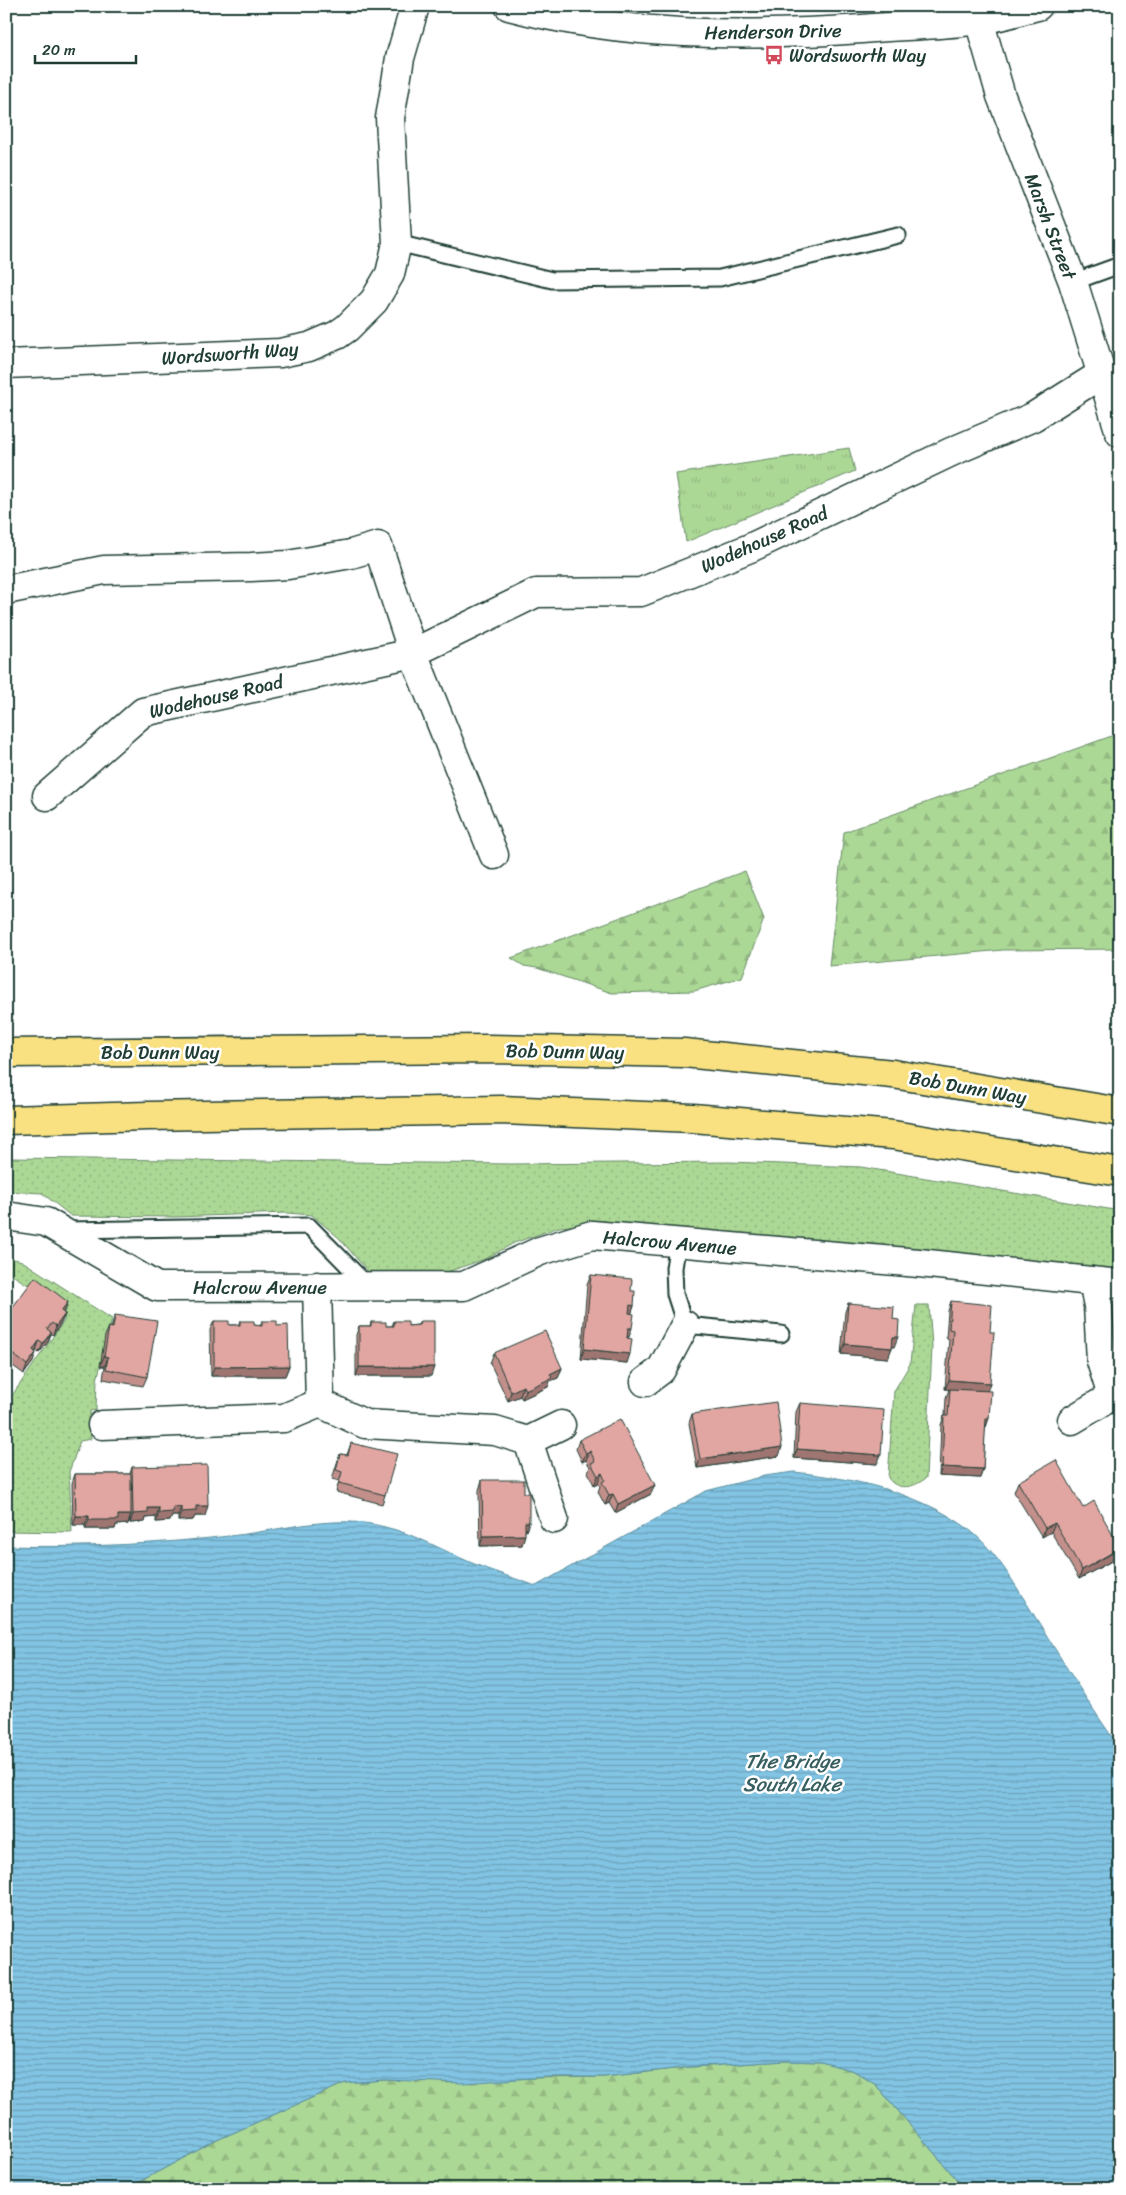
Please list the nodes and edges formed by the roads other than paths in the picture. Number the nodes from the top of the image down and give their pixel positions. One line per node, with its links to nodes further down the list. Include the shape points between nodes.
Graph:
1 (415, 6): 6 (street, Wordsworth Way, via 400,58 390,118)
2 (509, 6): 4 (street, Henderson Drive, via 646,31 722,34 818,32)
3 (1038, 6): 4 (street, Henderson Drive)
4 (979, 20): 8 (street, Marsh Street, via 999,89)
5 (898, 235): 6 (lane, via 720,278 552,280)
6 (397, 243): 9 (street, Wordsworth Way, via 390,274 374,301 342,332 310,348 247,356)
7 (1120, 265): 8 (lane)
8 (1073, 282): 10 (street, Marsh Street)
9 (6, 364)
10 (1100, 375): 11 (street, Marsh Street); 13 (street, Wodehouse Road, via 1033,417 750,548 641,592 536,593)
11 (1120, 433)
12 (6, 590): 13 (street, via 104,570 288,564 351,554 378,546)
13 (414, 653): 14 (street, Wodehouse Road, via 143,712); 15 (street)
14 (47, 796)
15 (494, 855)
16 (6, 1053): 17 (main road, Bob Dunn Way, via 488,1049 684,1053 893,1074)
17 (1120, 1112)
18 (6, 1120): 19 (main road, via 502,1110 693,1118 892,1135)
19 (1120, 1172)
20 (6, 1216): 21 (street, Halcrow Avenue, via 46,1222)
21 (58, 1230): 25 (street, Halcrow Avenue, via 156,1287); 26 (lane, via 309,1226)
22 (678, 1242): 23 (street, Halcrow Avenue); 26 (street, Halcrow Avenue, via 592,1235 540,1250 464,1286); 27 (lane, via 675,1294)
23 (1093, 1281): 24 (street, Halcrow Avenue); 30 (street, via 1098,1306 1100,1361)
24 (1120, 1284)
25 (317, 1286): 26 (street, Halcrow Avenue); 31 (street)
26 (368, 1286)
27 (685, 1325): 28 (lane); 29 (street, via 661,1370)
28 (781, 1334)
29 (646, 1382)
30 (1116, 1394): 32 (street)
31 (320, 1403): 33 (street, via 284,1418); 35 (street, via 364,1424 495,1431)
32 (1072, 1420)
33 (102, 1425)
34 (560, 1425): 35 (street)
35 (528, 1441): 36 (street)
36 (554, 1519)

